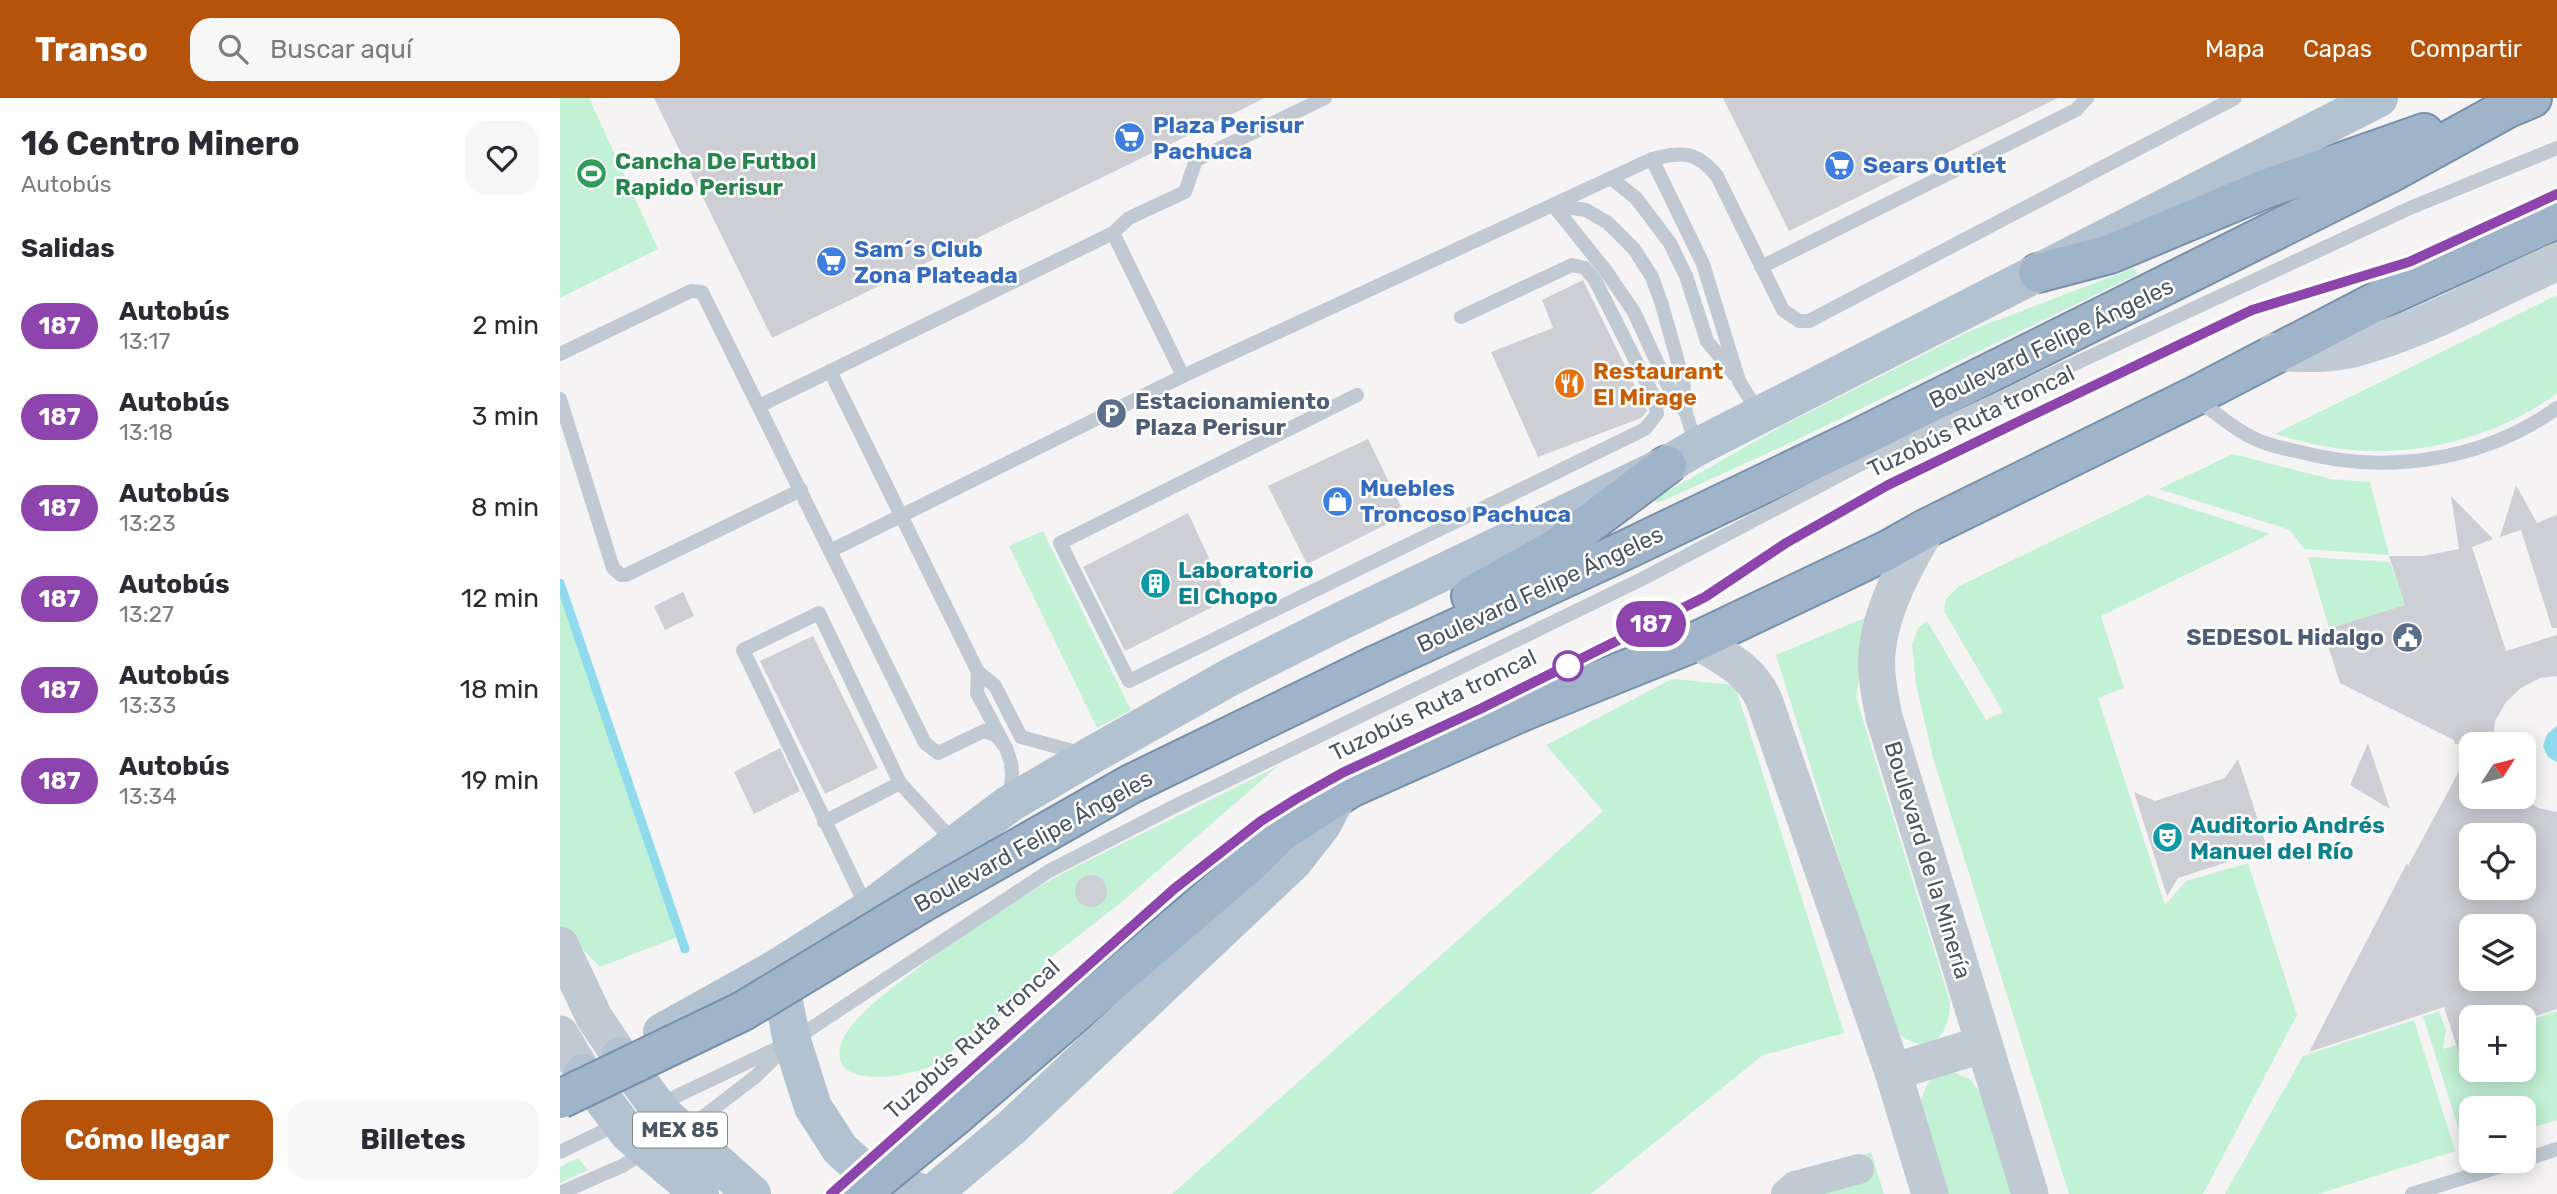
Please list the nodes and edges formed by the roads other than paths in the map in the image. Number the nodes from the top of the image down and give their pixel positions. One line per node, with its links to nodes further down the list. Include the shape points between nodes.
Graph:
1 (1325, 98): 12 (lane, via 1196,160 1185,192 1129,218)
2 (2087, 98): 14 (lane, via 2076,110)
3 (2235, 98): 14 (lane, via 1809,321 1799,321 1783,310)
4 (2379, 98): 15 (main road, Boulevard Felipe Ángeles)
5 (2519, 104): 15 (highway, via 2265,189 2110,254); 34 (highway, Boulevard Felipe Ángeles, via 1853,441)
6 (2557, 148): 48 (lane, Tuzobús Ruta troncal, via 2410,208 1876,456 1642,579 1177,805 1049,871)
7 (1653, 159): 8 (lane); 14 (lane, via 1678,153 1708,164); 21 (lane, via 1703,264)
8 (1611, 178): 10 (lane); 21 (lane, via 1636,198 1670,243 1707,341)
9 (2557, 194): 36 (lane, Tuzobús Ruta troncal, via 2409,262 2252,310 2024,419 1888,485 1786,543 1705,597)
10 (1553, 205): 20 (lane); 28 (lane, via 1634,312 1667,384); 28 (lane, via 1586,210 1608,223 1634,249 1651,277 1683,380)
11 (2557, 219): 17 (highway)
12 (1113, 233): 19 (lane); 20 (lane)
13 (2557, 262): 17 (main road, via 2430,321 2353,349)
14 (1761, 267)
15 (2038, 273): 27 (main road, Boulevard Felipe Ángeles)
16 (1461, 317): 22 (lane, via 1572,265 1585,268 1655,399 1657,414 1645,429 1129,681 1060,542)
17 (2275, 352): 23 (highway)
18 (560, 354): 25 (lane, via 697,290 706,296)
19 (830, 371): 25 (lane); 30 (lane)
20 (1183, 376): 30 (lane)
21 (1739, 381): 27 (lane)
22 (1356, 395)
23 (2195, 397): 26 (lane, via 2223,420 2265,443 2316,457 2382,464 2477,449); 31 (highway)
24 (560, 399): 29 (lane, via 613,568 621,575)
25 (759, 406): 29 (lane)
26 (2557, 408)
27 (1760, 415): 28 (main road, Boulevard Felipe Ángeles)
28 (1683, 442): 34 (highway, via 1558,547 1452,607); 38 (main road, Boulevard Felipe Ángeles, via 1232,676)
29 (801, 490): 32 (lane)
30 (901, 516): 32 (lane); 35 (lane)
31 (1927, 528): 33 (highway); 49 (street, Boulevard de la Minería, via 1889,602 1877,651 1877,679 1884,717)
32 (830, 551): 37 (lane, via 925,743 938,752 984,731)
33 (1697, 641): 40 (highway); 51 (street, via 1757,684)
34 (1376, 665): 52 (highway, Boulevard Felipe Ángeles, bridge, via 1131,784 743,1011)
35 (978, 672): 37 (lane, via 977,693); 38 (lane, via 995,686 1021,737)
36 (1455, 721)
37 (1006, 748): 41 (lane, via 1012,774)
38 (1092, 755): 41 (main road, Boulevard Felipe Ángeles)
39 (900, 783): 42 (lane); 42 (lane, via 819,613 743,650); 43 (lane)
40 (1340, 784): 59 (highway, bridge); 59 (lane, Tuzobús Ruta troncal, via 1261,821 1174,889); 65 (main road, via 1322,825 1293,862 1012,1127)
41 (1009, 804): 43 (main road, Boulevard Felipe Ángeles)
42 (824, 822): 44 (lane)
43 (956, 844): 44 (main road, Boulevard Felipe Ángeles)
44 (868, 910): 46 (main road, Boulevard Felipe Ángeles)
45 (560, 945): 50 (street, via 594,1017)
46 (777, 968): 48 (main road); 50 (main road, Boulevard Felipe Ángeles)
47 (560, 1034): 52 (street)
48 (792, 1041): 53 (lane, Tuzobús Ruta troncal); 53 (lane, Tuzobús Ruta troncal, via 704,1116); 59 (main road, via 813,1107)
49 (1984, 1044): 51 (street); 68 (street, Boulevard de la Minería)
50 (620, 1056): 52 (main road, Boulevard Felipe Ángeles); 53 (main road, MEX 85)
51 (1893, 1072): 67 (street)
52 (568, 1085): 53 (main road, MEX 85)
53 (651, 1127): 55 (lane, Tuzobús Ruta troncal); 60 (lane, Tuzobús Ruta troncal, via 622,1166); 61 (main road, MEX 85); 62 (main road, MEX 85)
54 (2557, 1149): 56 (lane)
55 (560, 1152)
56 (2536, 1156)
57 (1859, 1169): 66 (street, via 1795,1186)
58 (2480, 1173): 69 (lane)
59 (861, 1181): 63 (lane, Tuzobús Ruta troncal); 64 (main road)
60 (560, 1193)
61 (700, 1194)
62 (752, 1194)
63 (831, 1194)
64 (926, 1194)
65 (932, 1194)
66 (1786, 1194)
67 (1930, 1194)
68 (2030, 1194)
69 (2412, 1194)

